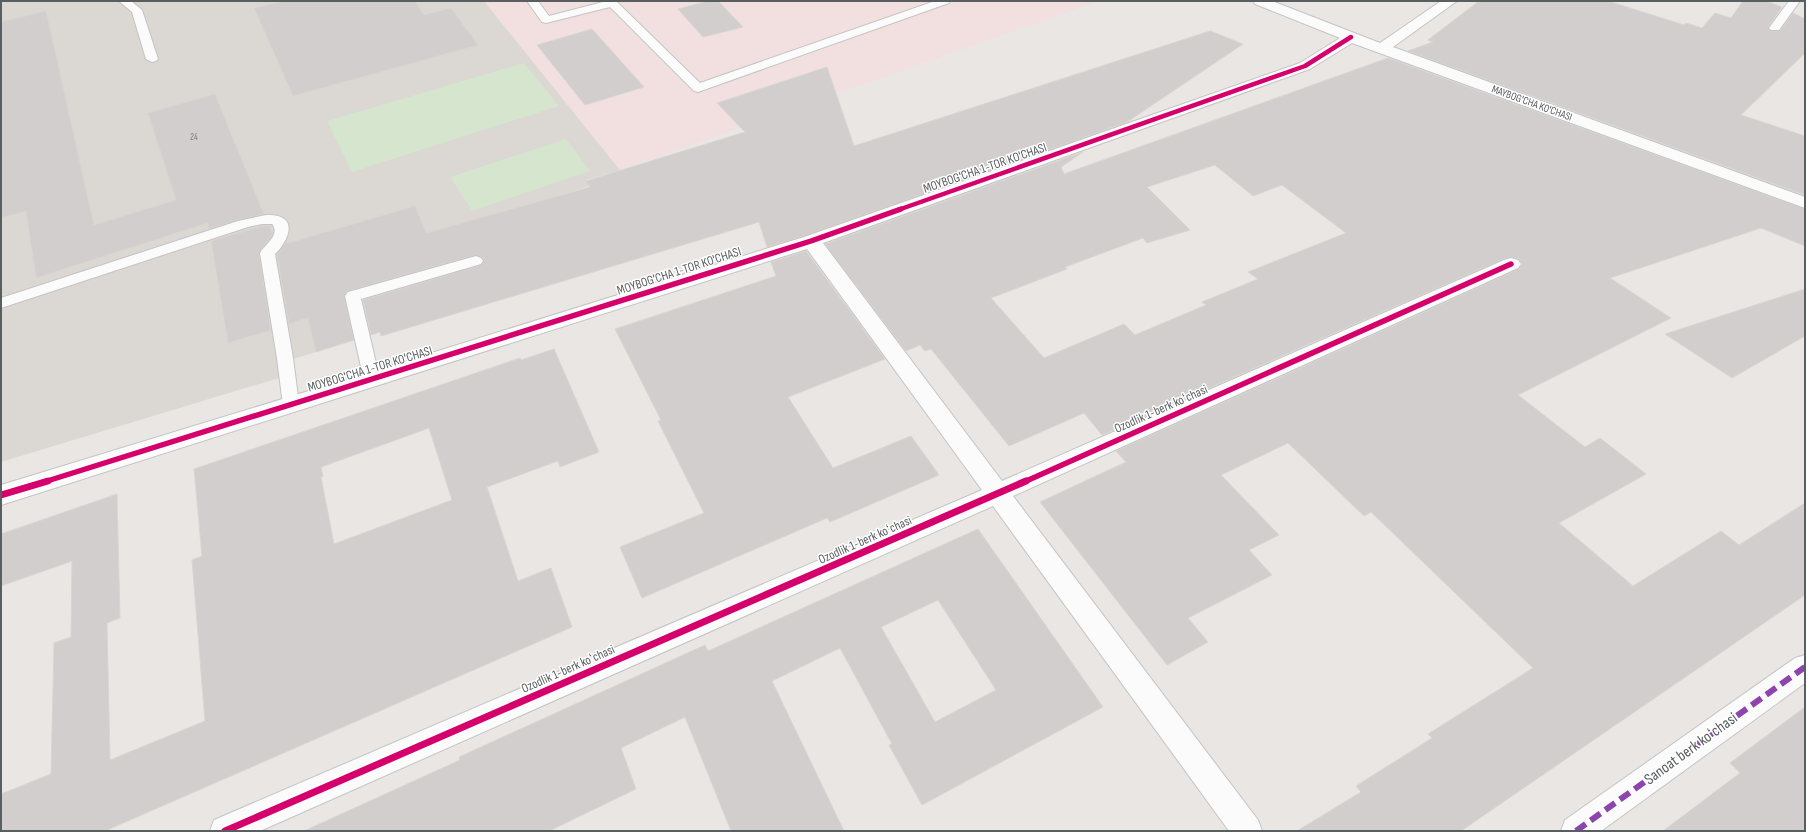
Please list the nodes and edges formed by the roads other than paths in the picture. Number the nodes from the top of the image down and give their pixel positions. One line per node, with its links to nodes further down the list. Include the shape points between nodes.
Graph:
1 (124, 1): 10 (lane, via 137,10)
2 (532, 1): 3 (lane, via 546,20 612,3 698,88)
3 (945, 1)
4 (1260, 1): 8 (street, MAYBOG'CHA KO'CHASI)
5 (1450, 1): 9 (street)
6 (1795, 1): 7 (lane)
7 (1775, 28)
8 (1351, 37): 9 (street, MAYBOG'CHA KO'CHASI); 12 (street, MOYBOG'CHA 1-TOR KO'CHASI, via 1305,66)
9 (1382, 48): 11 (street, MAYBOG'CHA KO'CHASI)
10 (152, 59)
11 (1805, 203)
12 (811, 241): 16 (street, MOYBOG'CHA 1-TOR KO'CHASI); 18 (street)
13 (476, 260): 16 (lane, via 353,296)
14 (1511, 264): 18 (street, Ozodlik 1-berk koʻchasi)
15 (1, 303): 17 (lane, via 243,224 273,218 280,222 282,231 278,243 267,253)
16 (372, 380): 17 (street, MOYBOG'CHA 1-TOR KO'CHASI)
17 (291, 405): 19 (street, MOYBOG'CHA 1-TOR KO'CHASI)
18 (998, 494): 21 (street, Ozodlik 1-berk koʻchasi); 22 (street)
19 (1, 495)
20 (1805, 667): 23 (street, Sanoat berk koʻchasi)
21 (225, 831)
22 (1246, 831)
23 (1576, 831)

